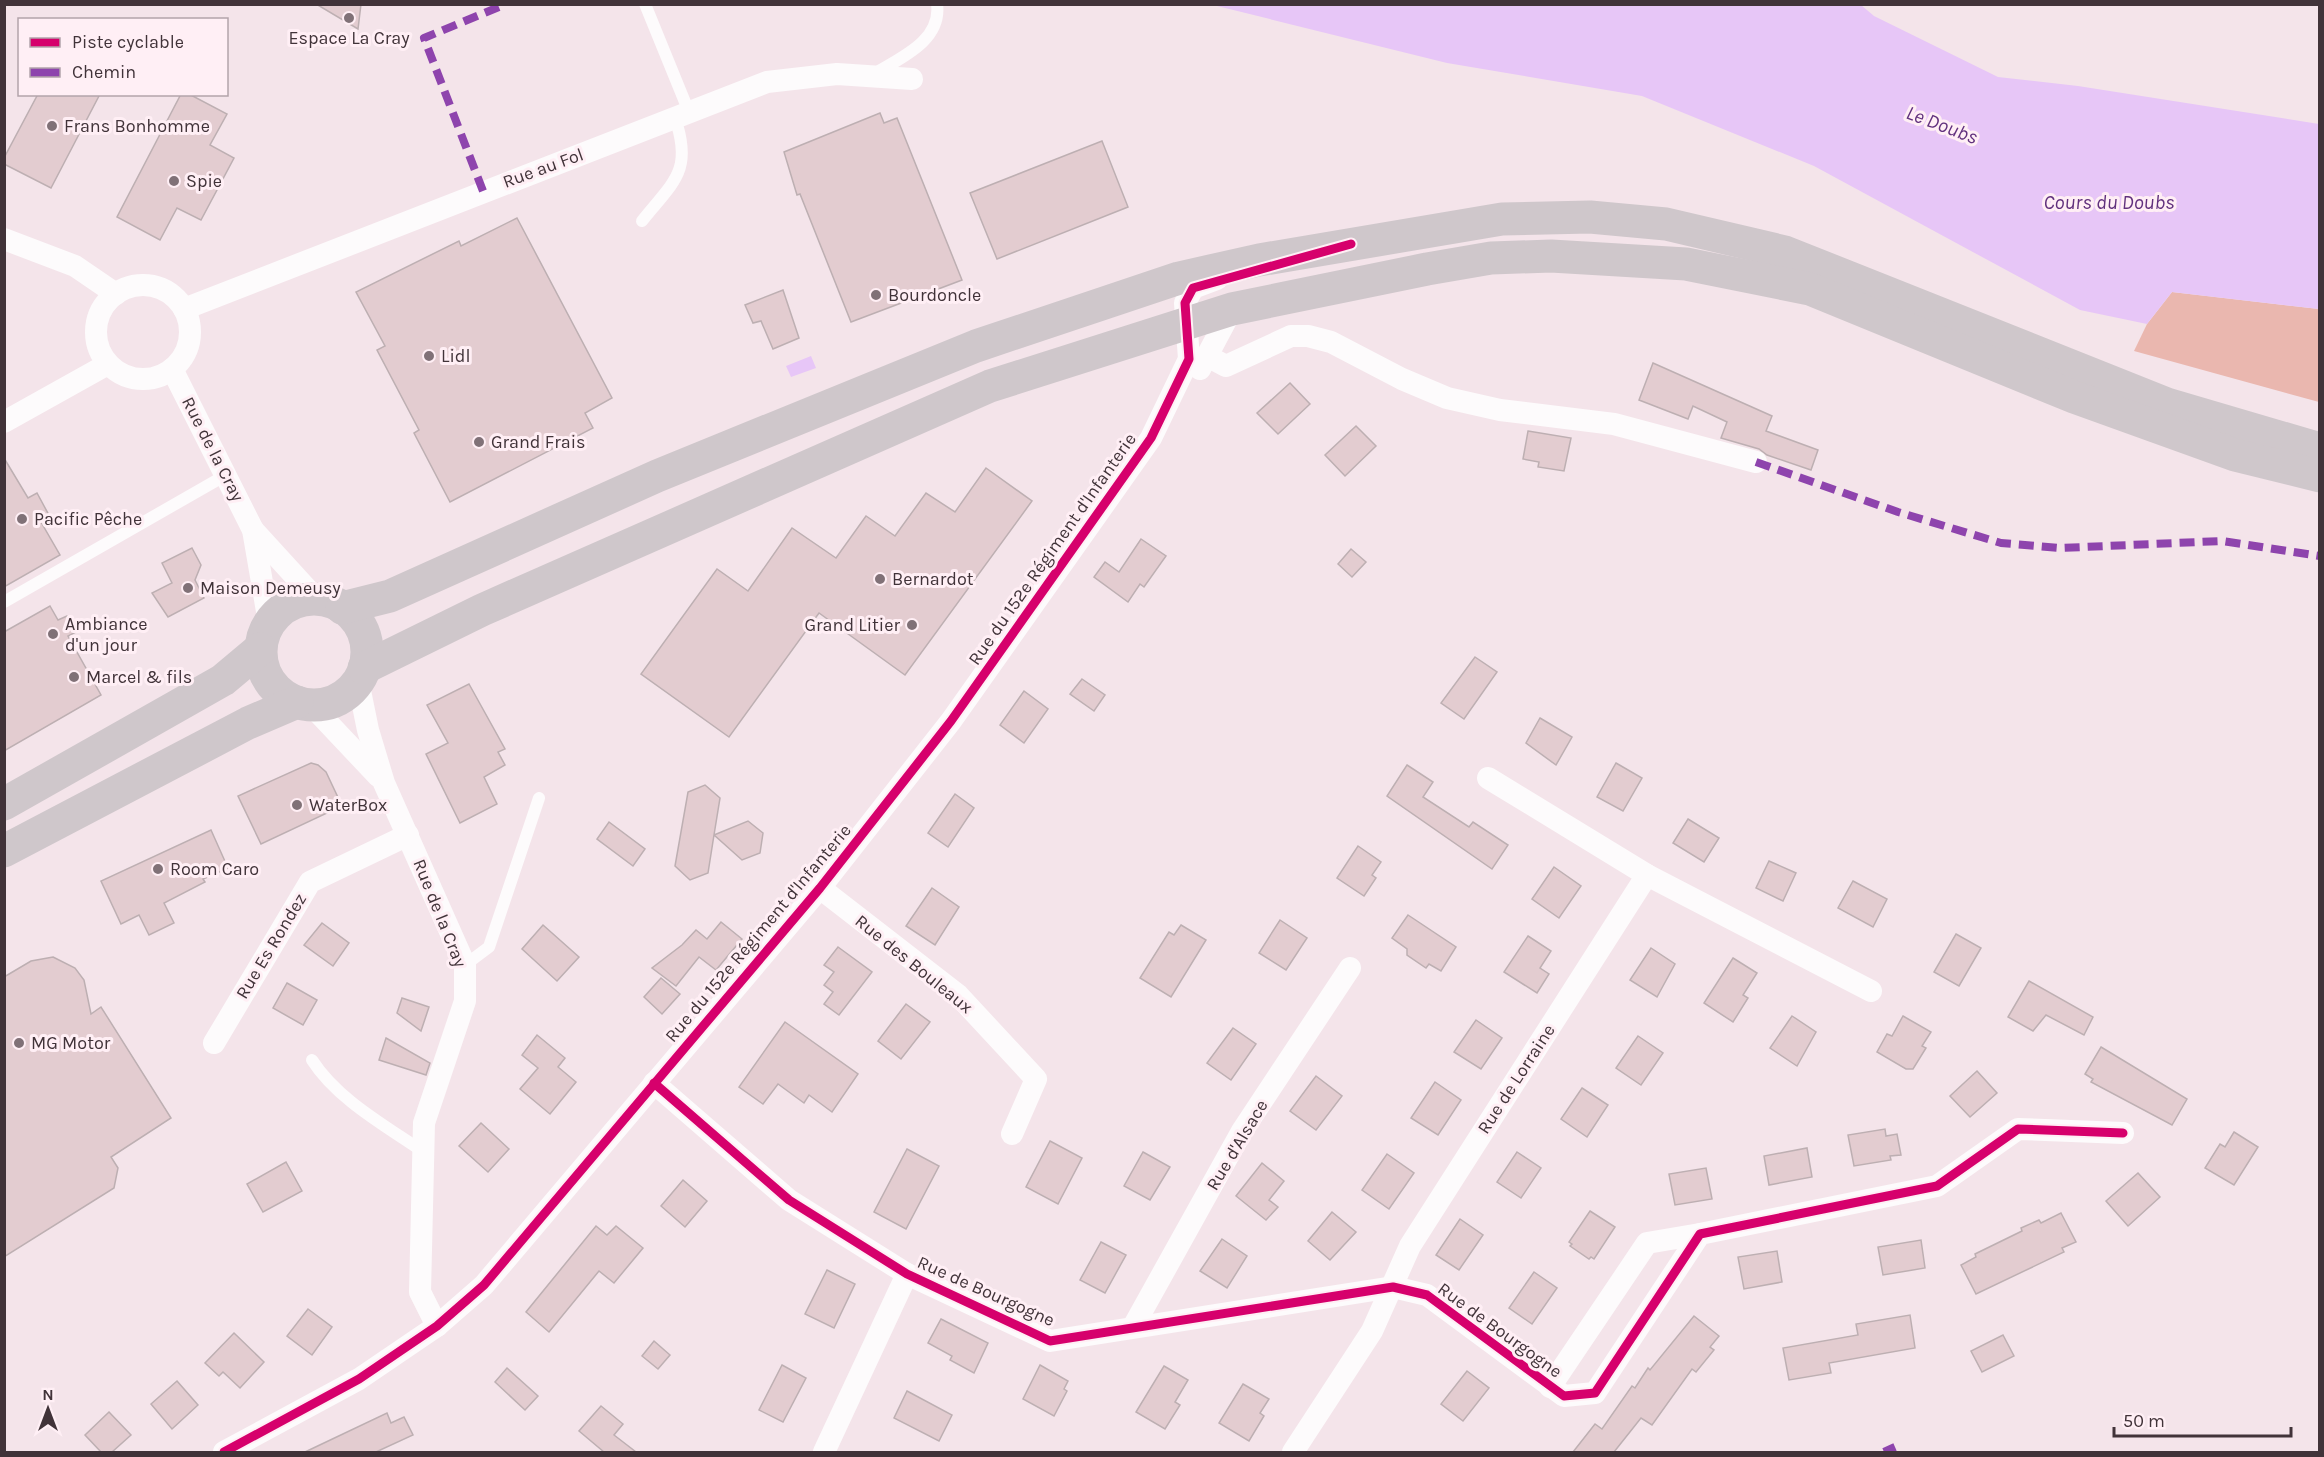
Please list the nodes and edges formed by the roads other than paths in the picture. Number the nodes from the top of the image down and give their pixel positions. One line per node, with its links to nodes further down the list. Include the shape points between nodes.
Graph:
1 (645, 4): 5 (lane)
2 (937, 4): 3 (lane, via 932,32 918,47)
3 (871, 76): 4 (street, Rue au Fol); 5 (street, Rue au Fol, via 837,74 767,82)
4 (912, 79)
5 (682, 115): 6 (lane, via 684,157 677,178); 10 (street, Rue au Fol)
6 (642, 221)
7 (4, 239): 9 (street, via 75,266)
8 (1351, 244): 12 (street, Rue du 152e Régiment d'Infanterie, via 1192,288 1185,303); 18 (main road, via 1502,219 1590,217 1666,224 1785,252 2167,404); 24 (main road, via 1179,278 976,346 657,476 390,596)
9 (116, 294): 10 (street, via 145,286 160,289 174,297); 14 (street, via 104,305 96,335 99,351)
10 (183, 309): 15 (street, via 190,334 184,353)
11 (1232, 309): 12 (main road); 13 (street, Rue du 152e Régiment d'Infanterie); 21 (main road, via 1491,258 1551,256 1686,264 1810,290 2074,397 2235,455)
12 (1185, 324): 17 (street, Rue du 152e Régiment d'Infanterie, via 1189,359); 26 (main road, via 990,387 482,610)
13 (1208, 356): 17 (street, Rue du 152e Régiment d'Infanterie, via 1177,409); 19 (street, via 1226,366 1291,336 1308,336 1331,342 1447,398 1500,410 1614,424)
14 (108, 364): 15 (street, via 132,378 160,376); 16 (street)
15 (172, 369): 20 (street, Rue de la Cray)
16 (4, 422)
17 (1151, 438): 35 (street, Rue du 152e Régiment d'Infanterie, via 951,721)
18 (2319, 449)
19 (1756, 462)
20 (226, 475): 22 (street, Rue de la Cray); 23 (lane)
21 (2319, 476)
22 (253, 530): 24 (street, Rue de la Cray); 25 (street, Rue de la Cray)
23 (4, 602)
24 (329, 603): 25 (main road, via 289,605); 26 (main road, via 361,628 367,655)
25 (265, 636): 27 (main road, via 266,676 285,696); 31 (main road, via 223,680)
26 (361, 674): 27 (main road, via 338,699); 29 (street, Rue de la Cray, via 368,729)
27 (304, 704): 29 (street, Rue de la Cray, via 346,739); 33 (main road, via 248,723)
28 (1488, 778): 34 (street)
29 (384, 783): 32 (street, Rue de la Cray)
30 (539, 798): 36 (lane, via 489,947)
31 (4, 804)
32 (408, 835): 36 (street, Rue de la Cray); 39 (street, Rue Es Rondez, via 310,882)
33 (4, 851)
34 (1647, 875): 38 (street); 47 (street, Rue de Lorraine, via 1410,1246)
35 (820, 888): 41 (street, Rue du 152e Régiment d'Infanterie); 43 (street, Rue des Bouleaux, via 958,995 1036,1079)
36 (465, 965): 44 (street, Rue de la Cray, via 465,1001 424,1123)
37 (1350, 968): 49 (street, Rue d'Alsace, via 1242,1131)
38 (1871, 991)
39 (214, 1042)
40 (312, 1060): 44 (lane, via 325,1080)
41 (654, 1083): 46 (street, Rue de Bourgogne, via 789,1200); 48 (street, Rue du 152e Régiment d'Infanterie, via 484,1285)
42 (2123, 1133): 45 (street, Rue de Bourgogne, via 2018,1129 1937,1186)
43 (1012, 1134)
44 (422, 1151): 48 (street, Rue de la Cray, via 420,1292)
45 (1700, 1234): 50 (street, Rue de Bourgogne, via 1647,1243); 50 (street, Rue de Bourgogne, via 1595,1393 1564,1396)
46 (907, 1274): 49 (street, Rue de Bourgogne, via 1050,1341); 52 (street)
47 (1393, 1287): 49 (street, Rue de Bourgogne); 50 (street, Rue de Bourgogne, via 1427,1295); 53 (street, Rue de Lorraine, via 1372,1331)
48 (437, 1326): 51 (street, Rue du 152e Régiment d'Infanterie, via 359,1379)
49 (1133, 1327)
50 (1550, 1387)
51 (224, 1452)
52 (824, 1452)
53 (1293, 1452)

